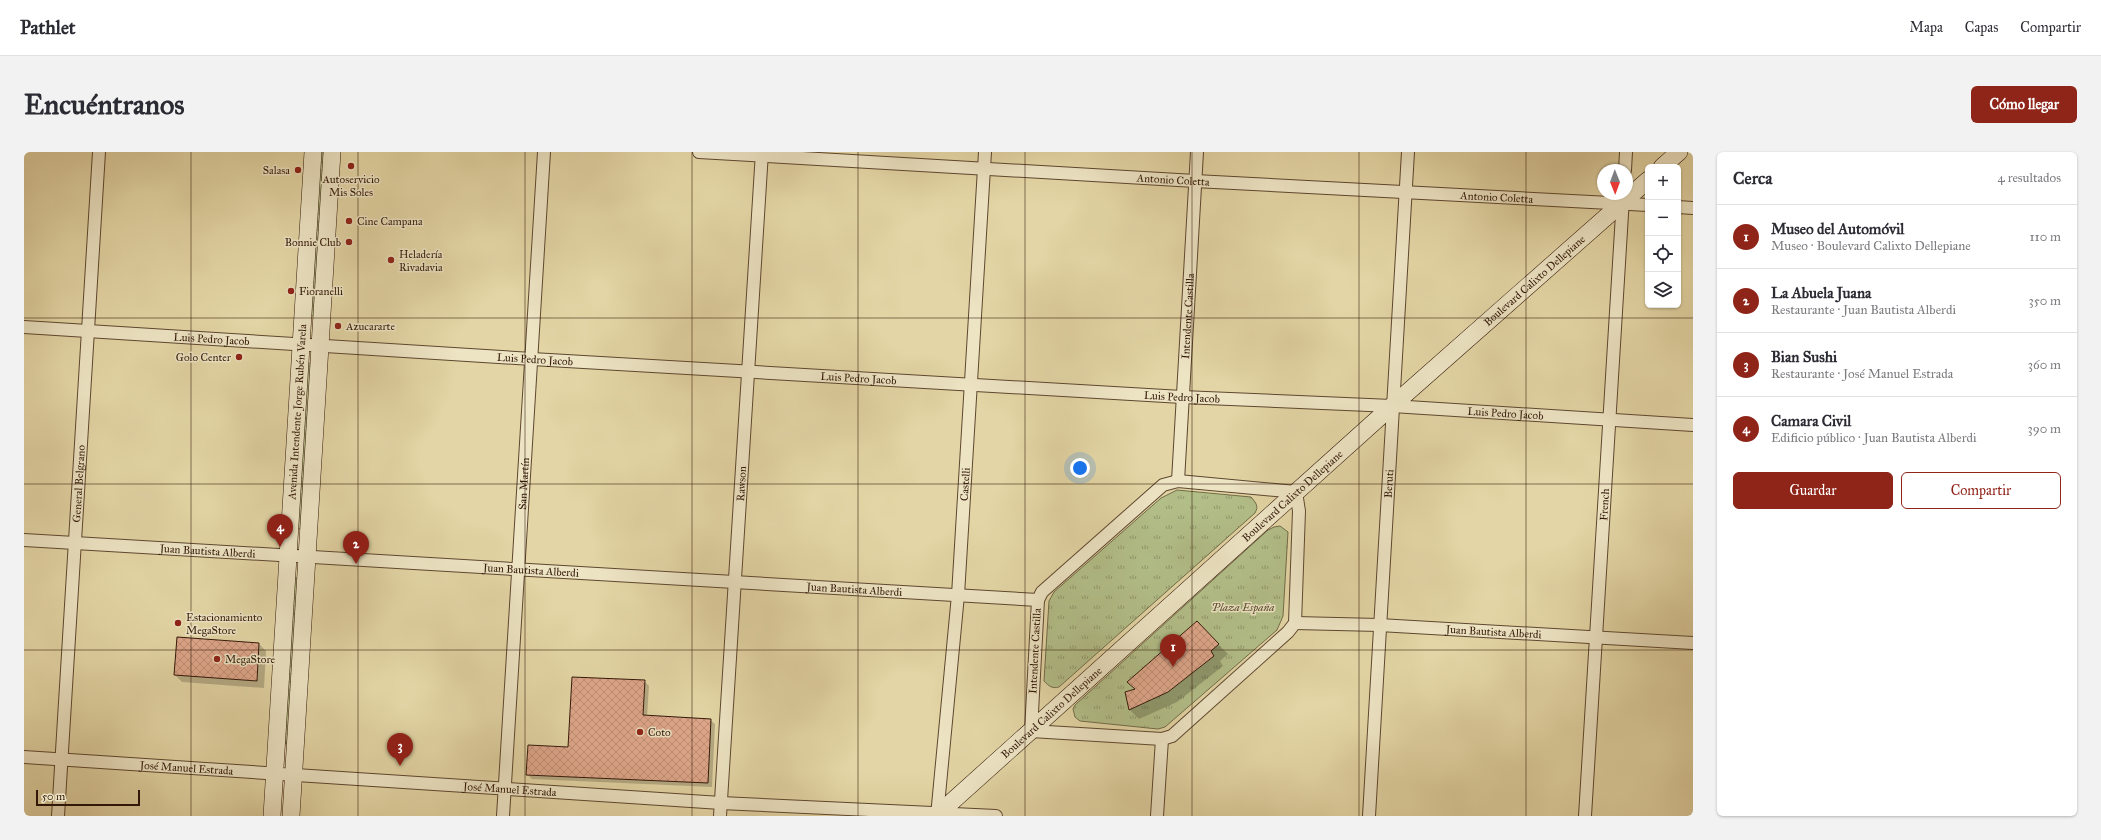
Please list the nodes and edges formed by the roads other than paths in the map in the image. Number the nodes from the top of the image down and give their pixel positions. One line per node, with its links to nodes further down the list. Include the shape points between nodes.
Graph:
1 (100, 152): 27 (street, General Belgrano)
2 (314, 152): 28 (main road, Avenida Intendente Jorge Rubén Varela)
3 (332, 152): 29 (main road, Avenida Intendente Jorge Rubén Varela)
4 (544, 152): 30 (street, San Martín)
5 (699, 152): 11 (street, Antonio Coletta)
6 (985, 152): 14 (street, Castelli)
7 (1197, 152): 15 (street, Intendente Castilla)
8 (1408, 152): 18 (street, Beruti)
9 (1626, 152): 12 (street)
10 (1679, 152): 13 (main road)
11 (762, 154): 14 (street, Antonio Coletta); 31 (street, Rawson)
12 (1625, 164)
13 (1665, 164)
14 (984, 169): 15 (street, Antonio Coletta); 32 (street, Castelli)
15 (1195, 181): 18 (street, Antonio Coletta); 33 (street, Intendente Castilla)
16 (1645, 182): 17 (main road, Boulevard Calixto Dellepiane)
17 (1633, 191)
18 (1405, 192): 19 (street, Antonio Coletta); 34 (street, Beruti)
19 (1597, 197)
20 (1621, 200): 34 (main road, Boulevard Calixto Dellepiane)
21 (1623, 200): 35 (street, French)
22 (1630, 200): 23 (street, Antonio Coletta)
23 (1645, 204)
24 (1681, 206): 25 (street)
25 (1693, 208)
26 (24, 327): 27 (street, Luis Pedro Jacob)
27 (88, 330): 28 (street, Luis Pedro Jacob); 40 (street, General Belgrano)
28 (302, 343): 29 (street, Luis Pedro Jacob); 41 (main road, Avenida Intendente Jorge Rubén Varela)
29 (320, 344): 30 (street, Luis Pedro Jacob); 42 (main road, Avenida Intendente Jorge Rubén Varela)
30 (532, 358): 31 (street, Luis Pedro Jacob); 43 (street, San Martín)
31 (748, 371): 32 (street, Luis Pedro Jacob); 44 (street, Rawson)
32 (971, 384): 33 (street, Luis Pedro Jacob); 45 (street, Castelli)
33 (1182, 397): 34 (street, Luis Pedro Jacob); 37 (street, Intendente Castilla)
34 (1392, 406): 35 (street, Luis Pedro Jacob); 38 (main road, Boulevard Calixto Dellepiane); 48 (street, Beruti)
35 (1610, 420): 36 (street, Luis Pedro Jacob); 49 (street, French)
36 (1693, 425)
37 (1178, 481): 38 (street, Intendente Castilla); 46 (street, Intendente Castilla, via 1163,485 1042,592)
38 (1296, 492): 47 (street, via 1299,511); 51 (main road, Boulevard Calixto Dellepiane)
39 (24, 540): 40 (street, Juan Bautista Alberdi)
40 (75, 543): 41 (street, Juan Bautista Alberdi); 54 (street, General Belgrano)
41 (288, 557): 42 (street, Juan Bautista Alberdi); 55 (main road, Avenida Intendente Jorge Rubén Varela)
42 (307, 558): 43 (street, Juan Bautista Alberdi); 56 (main road, Avenida Intendente Jorge Rubén Varela)
43 (519, 568): 44 (street, Juan Bautista Alberdi); 57 (street, San Martín)
44 (735, 581): 45 (street, Juan Bautista Alberdi); 58 (street, Rawson)
45 (958, 595): 46 (street, Juan Bautista Alberdi); 59 (street, Castelli)
46 (1038, 600): 51 (street, Intendente Castilla)
47 (1295, 623): 48 (street, Juan Bautista Alberdi); 52 (street, via 1172,736)
48 (1379, 625): 49 (street, Juan Bautista Alberdi); 67 (street, Beruti)
49 (1596, 638): 50 (street, Juan Bautista Alberdi); 68 (street, French)
50 (1693, 643)
51 (1031, 731): 52 (street); 59 (main road, Boulevard Calixto Dellepiane)
52 (1162, 739): 66 (street)
53 (24, 757): 54 (street, José Manuel Estrada)
54 (62, 759): 55 (street, José Manuel Estrada); 60 (street, General Belgrano)
55 (275, 772): 56 (street, José Manuel Estrada); 61 (main road, Avenida Intendente Jorge Rubén Varela)
56 (294, 774): 57 (street, José Manuel Estrada); 62 (main road, Avenida Intendente Jorge Rubén Varela)
57 (505, 789): 58 (street, José Manuel Estrada); 63 (street, San Martín)
58 (721, 802): 59 (street, José Manuel Estrada); 64 (street, Rawson)
59 (935, 815): 65 (street, José Manuel Estrada)
60 (58, 816)
61 (272, 816)
62 (291, 816)
63 (504, 816)
64 (720, 816)
65 (996, 816)
66 (1157, 816)
67 (1368, 816)
68 (1585, 816)

